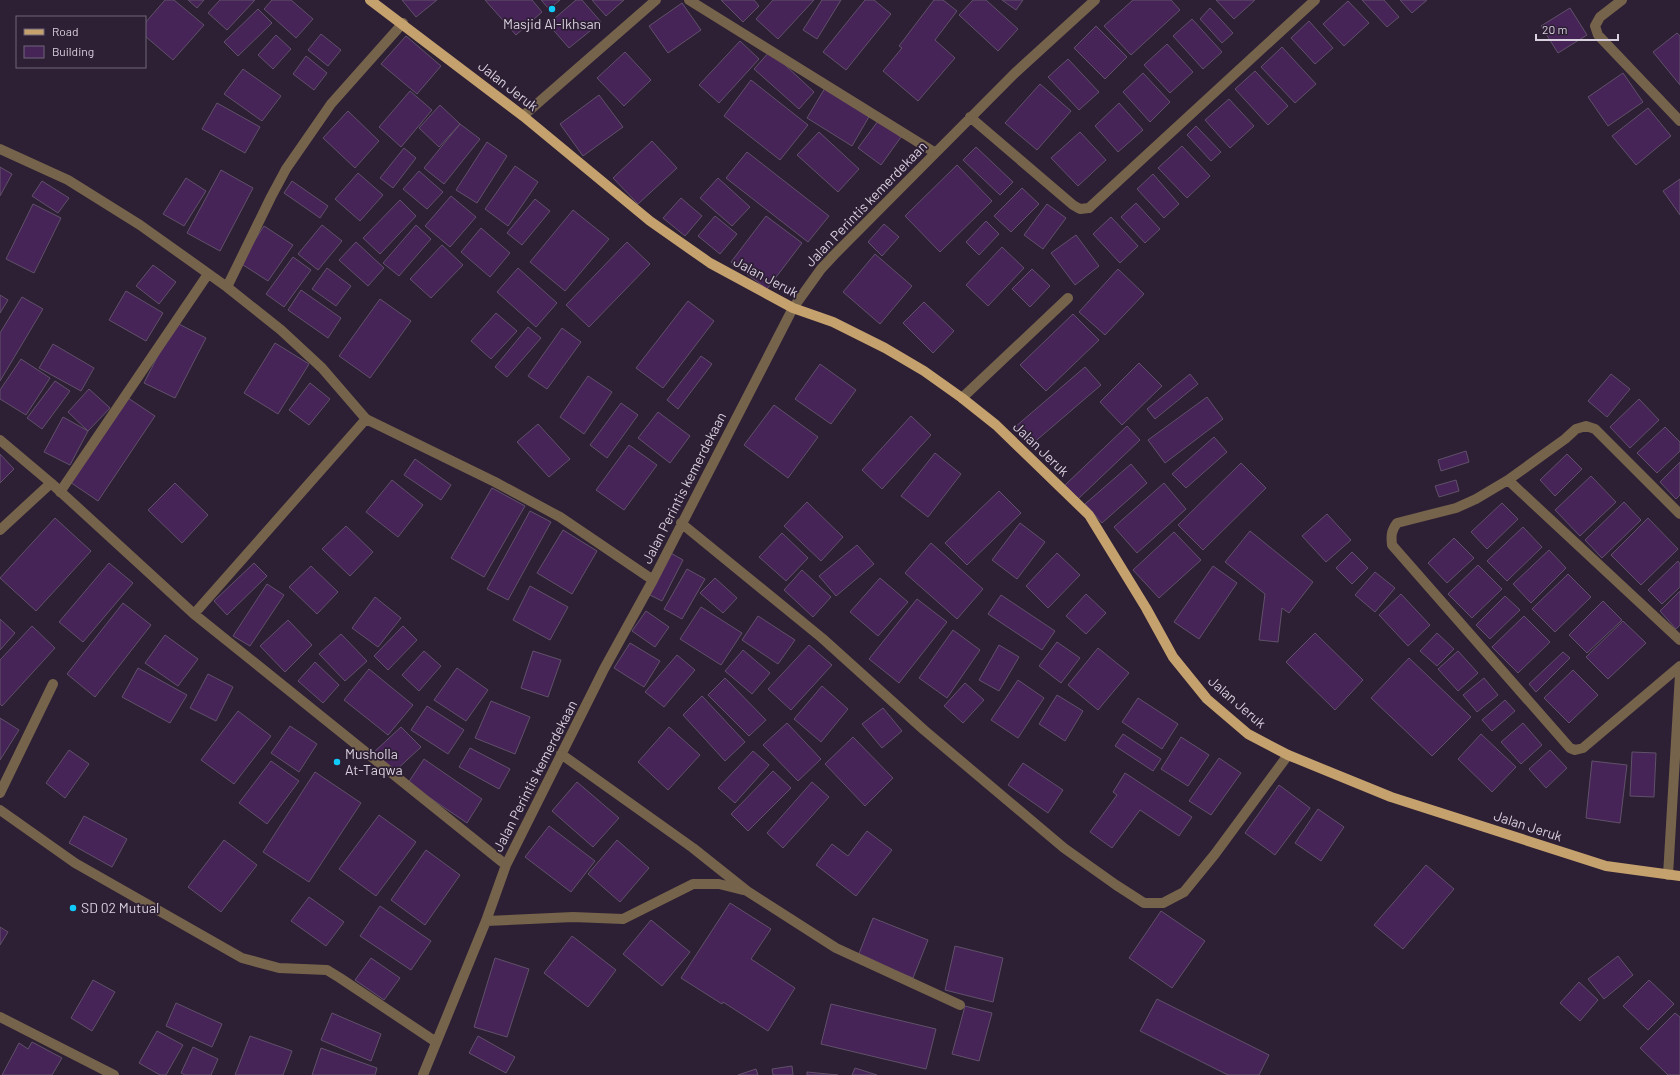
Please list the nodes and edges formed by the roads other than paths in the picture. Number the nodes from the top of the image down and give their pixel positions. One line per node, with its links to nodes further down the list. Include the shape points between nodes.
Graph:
1 (370, 0): 7 (main road, Jalan Jeruk)
2 (656, 0): 8 (street)
3 (689, 0): 12 (street)
4 (1095, 0): 9 (street, Jalan Perintis kemerdekaan)
5 (1315, 0): 9 (street, via 1089,208 1080,209 1073,205)
6 (1622, 0): 10 (street, via 1600,17 1595,26 1598,35)
7 (403, 23): 8 (main road, Jalan Jeruk); 14 (street, via 330,104 286,169)
8 (523, 116): 16 (main road, Jalan Jeruk, via 650,221 710,264)
9 (970, 117): 12 (street, Jalan Perintis kemerdekaan)
10 (1680, 121)
11 (0, 149): 13 (street, via 68,180 140,225)
12 (934, 152): 16 (street, Jalan Perintis kemerdekaan, via 821,269)
13 (208, 274): 14 (street); 22 (street)
14 (227, 287): 18 (street, via 281,330 322,368)
15 (1068, 298): 17 (street)
16 (792, 308): 17 (main road, Jalan Jeruk, via 833,322 885,348); 24 (street, Jalan Perintis kemerdekaan, via 720,452)
17 (962, 398): 33 (main road, Jalan Jeruk, via 996,425 1089,515 1173,657 1207,699 1248,734)
18 (366, 419): 26 (street, via 488,478 560,517); 27 (street)
19 (0, 440): 21 (street)
20 (1508, 480): 23 (street, via 1576,429 1586,426 1595,429); 28 (street); 29 (street, via 1456,508 1398,523 1392,530 1392,545 1570,748 1582,748)
21 (51, 483): 22 (street); 25 (street)
22 (60, 492): 27 (street)
23 (1680, 514)
24 (681, 523): 26 (street, Jalan Perintis kemerdekaan); 33 (street, via 822,638 924,730 1064,848 1144,903 1163,903 1184,892)
25 (0, 530)
26 (653, 580): 32 (street, Jalan Perintis kemerdekaan, via 604,669)
27 (194, 614): 36 (street)
28 (1680, 640)
29 (1680, 666)
30 (1680, 674): 37 (street)
31 (53, 684): 34 (street)
32 (562, 754): 36 (street, Jalan Perintis kemerdekaan); 39 (street, via 693,848)
33 (1288, 755): 37 (main road, Jalan Jeruk, via 1391,797 1606,866)
34 (0, 793)
35 (0, 810): 43 (street, via 74,863 242,958 279,968 327,970)
36 (506, 865): 40 (street, Jalan Perintis kemerdekaan)
37 (1668, 875): 38 (main road, Jalan Jeruk)
38 (1680, 876)
39 (747, 891): 40 (street, via 719,884 693,884 623,919 573,917); 41 (street, via 836,948)
40 (486, 921): 43 (street, Jalan Perintis kemerdekaan)
41 (960, 1005)
42 (0, 1017): 44 (street)
43 (436, 1042): 45 (street, Jalan Perintis kemerdekaan)
44 (114, 1075)
45 (423, 1075)

